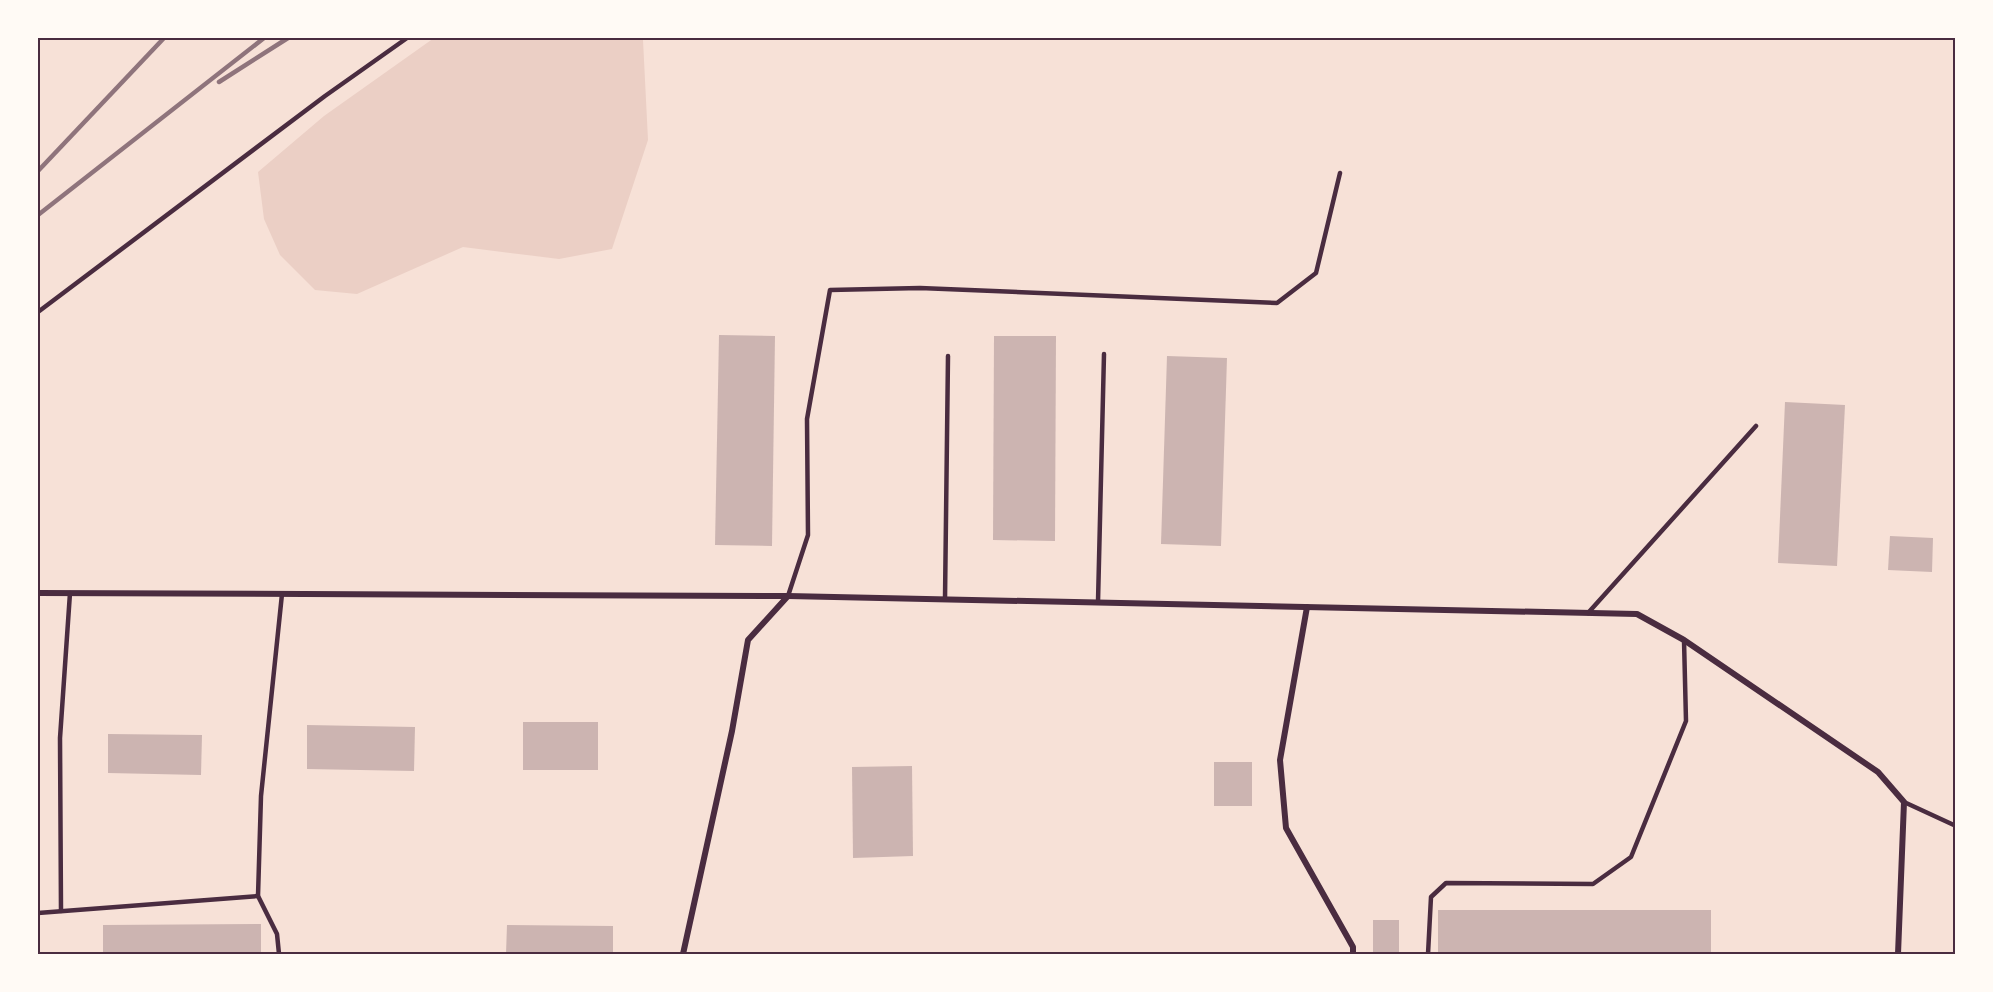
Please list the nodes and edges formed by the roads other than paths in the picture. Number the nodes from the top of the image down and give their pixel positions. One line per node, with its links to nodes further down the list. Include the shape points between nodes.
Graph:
1 (407, 38): 3 (lane)
2 (1340, 173): 10 (lane, via 1316,273 1277,303 920,288 830,290 807,419 808,535)
3 (38, 312)
4 (1104, 354): 12 (lane)
5 (948, 356): 11 (lane)
6 (1756, 426): 14 (lane)
7 (38, 593): 8 (street)
8 (70, 593): 9 (street); 19 (lane, via 60,738)
9 (282, 594): 10 (street); 18 (lane, via 261,796)
10 (788, 596): 11 (street); 22 (street, via 748,640)
11 (945, 599): 12 (street)
12 (1098, 602): 13 (street)
13 (1307, 607): 14 (street); 23 (street, via 1280,760 1286,828 1353,947)
14 (1588, 613): 15 (street, via 1637,614)
15 (1684, 640): 16 (street, via 1878,771); 24 (lane, via 1686,721 1631,857 1593,884 1446,884 1431,897)
16 (1904, 802): 17 (lane); 25 (street)
17 (1956, 826)
18 (258, 896): 19 (lane); 21 (lane, via 277,934)
19 (61, 911): 20 (lane)
20 (38, 913)
21 (279, 954)
22 (683, 954)
23 (1353, 954)
24 (1428, 954)
25 (1898, 954)

